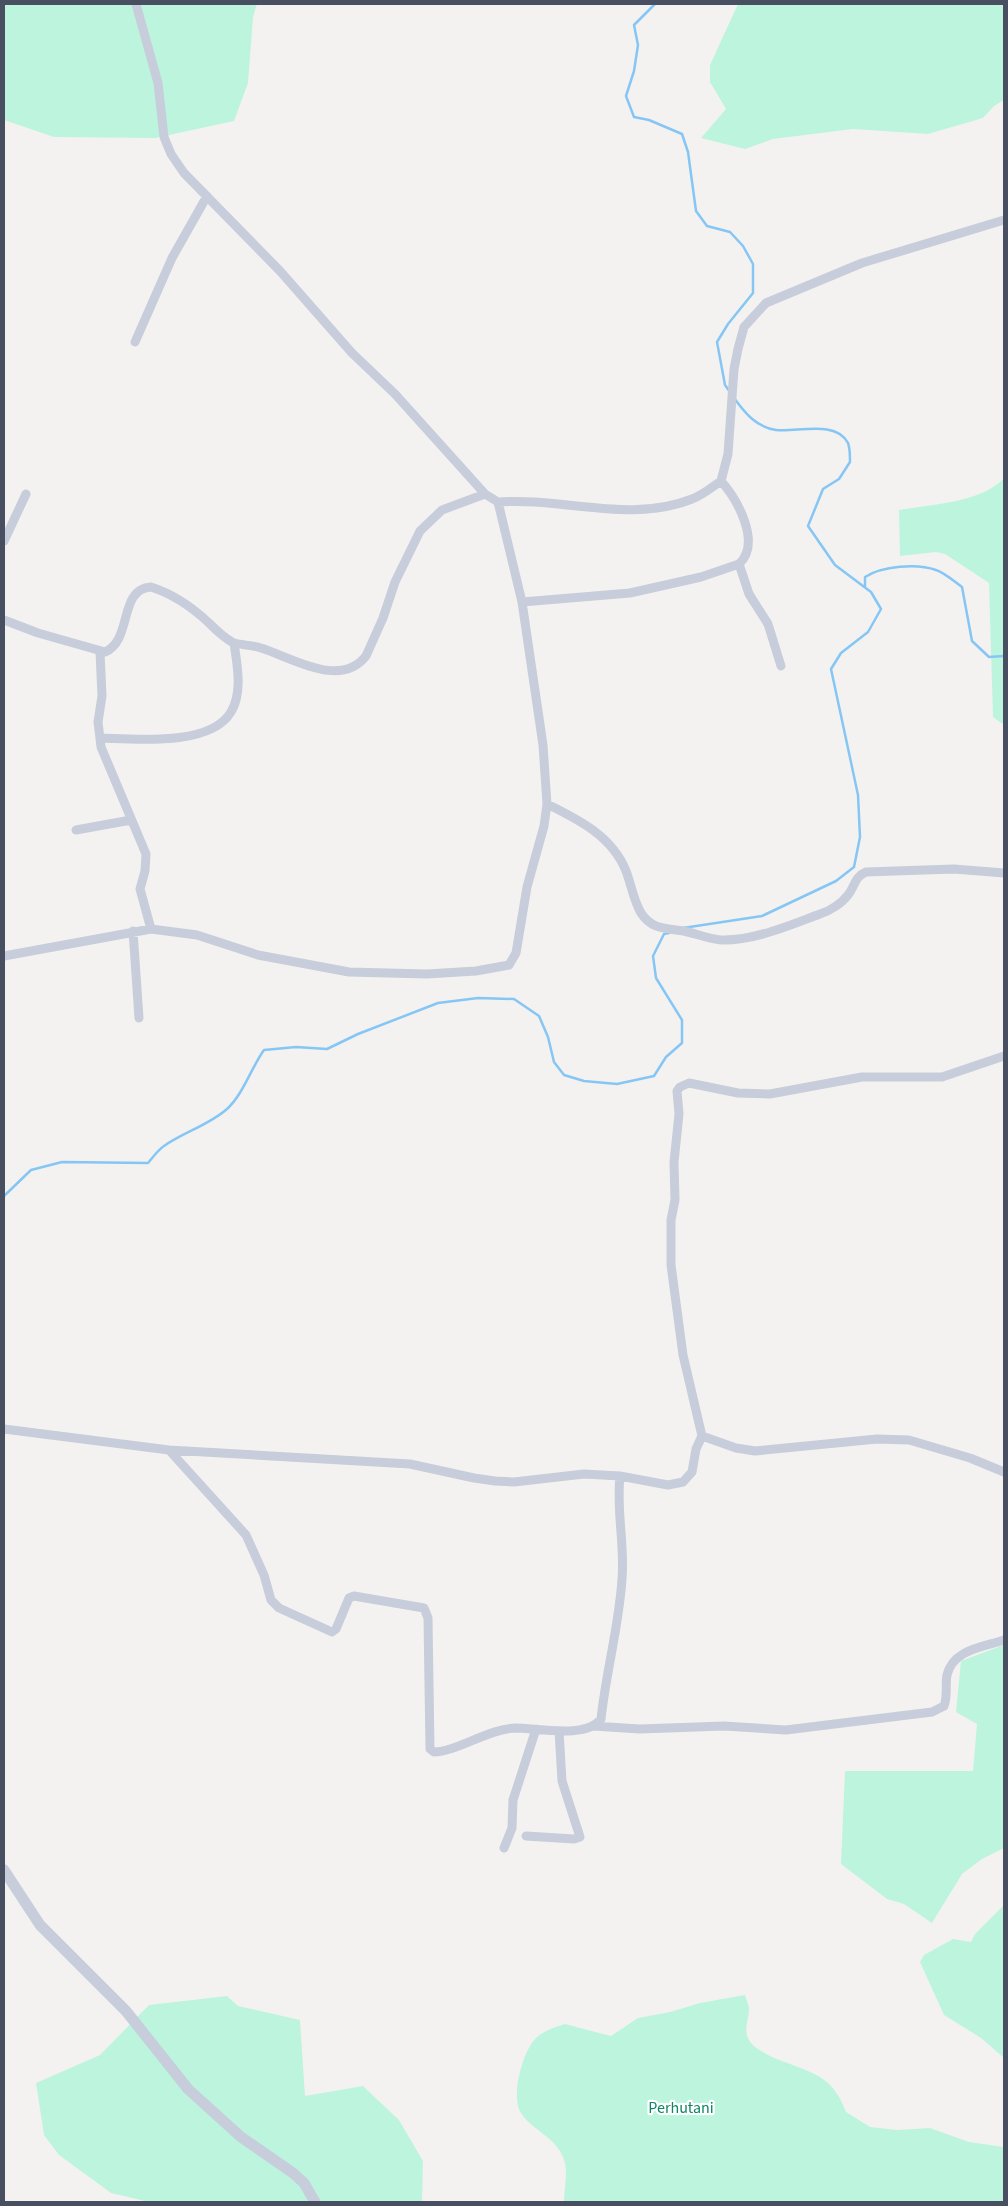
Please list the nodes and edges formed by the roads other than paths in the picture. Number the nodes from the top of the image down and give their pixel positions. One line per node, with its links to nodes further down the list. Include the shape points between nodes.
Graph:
1 (136, 4): 2 (street, via 158,83 168,145 184,173)
2 (207, 196): 4 (street, via 172,258); 7 (street)
3 (1004, 220): 5 (street, via 862,263 766,303 744,327 734,368 727,460)
4 (135, 342)
5 (721, 481): 8 (street, via 692,499 643,509 516,500); 10 (street, via 737,501 746,526 748,550)
6 (26, 494): 9 (street)
7 (485, 494): 8 (street); 13 (street, via 442,510 420,531 395,582 366,656 358,665 347,670 326,671 248,643)
8 (498, 502): 11 (street)
9 (4, 541)
10 (739, 564): 11 (street, via 630,593); 15 (street, via 749,594 768,624)
11 (522, 602): 17 (street, via 543,745)
12 (4, 620): 14 (street)
13 (234, 643): 14 (street, via 218,633 191,607 151,586 139,590 133,597 118,644 112,650); 16 (street, via 237,692 232,711 217,726 199,734 168,738)
14 (100, 652): 16 (street)
15 (781, 666)
16 (100, 738): 18 (street)
17 (547, 804): 20 (street, via 610,843 620,857 641,912 656,928 721,940 764,933 823,913 849,894 861,874 875,870); 21 (street, via 527,887 516,952 509,965 503,968 427,974 349,972 258,955 197,935)
18 (130, 820): 19 (street); 21 (street, via 146,854 140,889)
19 (76, 830)
20 (1004, 873)
21 (150, 929): 22 (street)
22 (133, 931): 23 (street); 24 (street)
23 (4, 956)
24 (140, 1018)
25 (1004, 1056): 27 (street, via 942,1078 862,1077 770,1094 738,1093 689,1083 680,1087 677,1091 679,1114 671,1266 683,1355)
26 (4, 1429): 28 (street)
27 (702, 1436): 29 (street, via 755,1451 877,1439 909,1440); 30 (street, via 692,1472 683,1482 668,1485)
28 (169, 1450): 30 (street, via 410,1464 495,1481 584,1474); 33 (street, via 246,1535 264,1574 271,1600 279,1608 332,1632 348,1598 354,1596 424,1608 428,1618 430,1749 439,1752 503,1730)
29 (1004, 1472)
30 (620, 1476): 32 (street, via 622,1579 601,1719)
31 (1004, 1640): 32 (street, via 960,1655 948,1673 944,1706 932,1712 786,1730 724,1726 648,1729)
32 (593, 1726): 34 (street)
33 (536, 1729): 34 (street); 36 (street, via 513,1800 512,1828)
34 (559, 1731): 35 (street, via 562,1781 580,1837)
35 (526, 1836)
36 (504, 1848)
37 (4, 1870): 38 (street, via 40,1925 126,2011 188,2089 240,2137 293,2173 304,2183)
38 (315, 2202)

